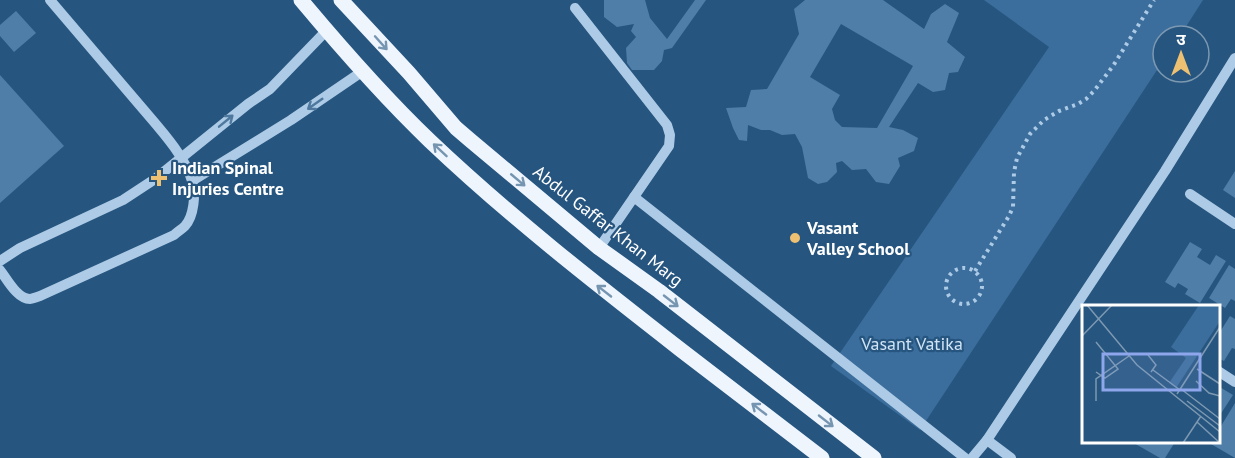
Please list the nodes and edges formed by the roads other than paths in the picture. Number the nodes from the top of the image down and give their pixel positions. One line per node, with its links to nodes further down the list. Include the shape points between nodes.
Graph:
1 (50, 0): 8 (street)
2 (301, 0): 5 (main road)
3 (341, 0): 13 (main road, Abdul Gaffar Khan Marg, one-way to 13, via 456,128)
4 (575, 8): 11 (street, via 667,125 669,146)
5 (327, 30): 7 (main road); 8 (street, one-way to 5, via 270,88)
6 (1235, 58): 18 (street)
7 (363, 71): 9 (street, one-way to 9); 19 (main road, one-way to 7, via 532,232 428,139)
8 (181, 158): 9 (street); 14 (street, via 123,200)
9 (192, 181): 15 (street, via 192,210 186,225 174,235 30,299 23,297)
10 (1190, 194): 12 (street)
11 (634, 197): 13 (street); 21 (street)
12 (1235, 224)
13 (599, 248): 20 (main road, Abdul Gaffar Khan Marg, one-way to 20)
14 (0, 261)
15 (0, 270)
16 (1220, 372): 17 (street)
17 (1235, 382)
18 (987, 440): 22 (street); 23 (street)
19 (822, 458)
20 (874, 458)
21 (965, 458)
22 (972, 458)
23 (1011, 458)

